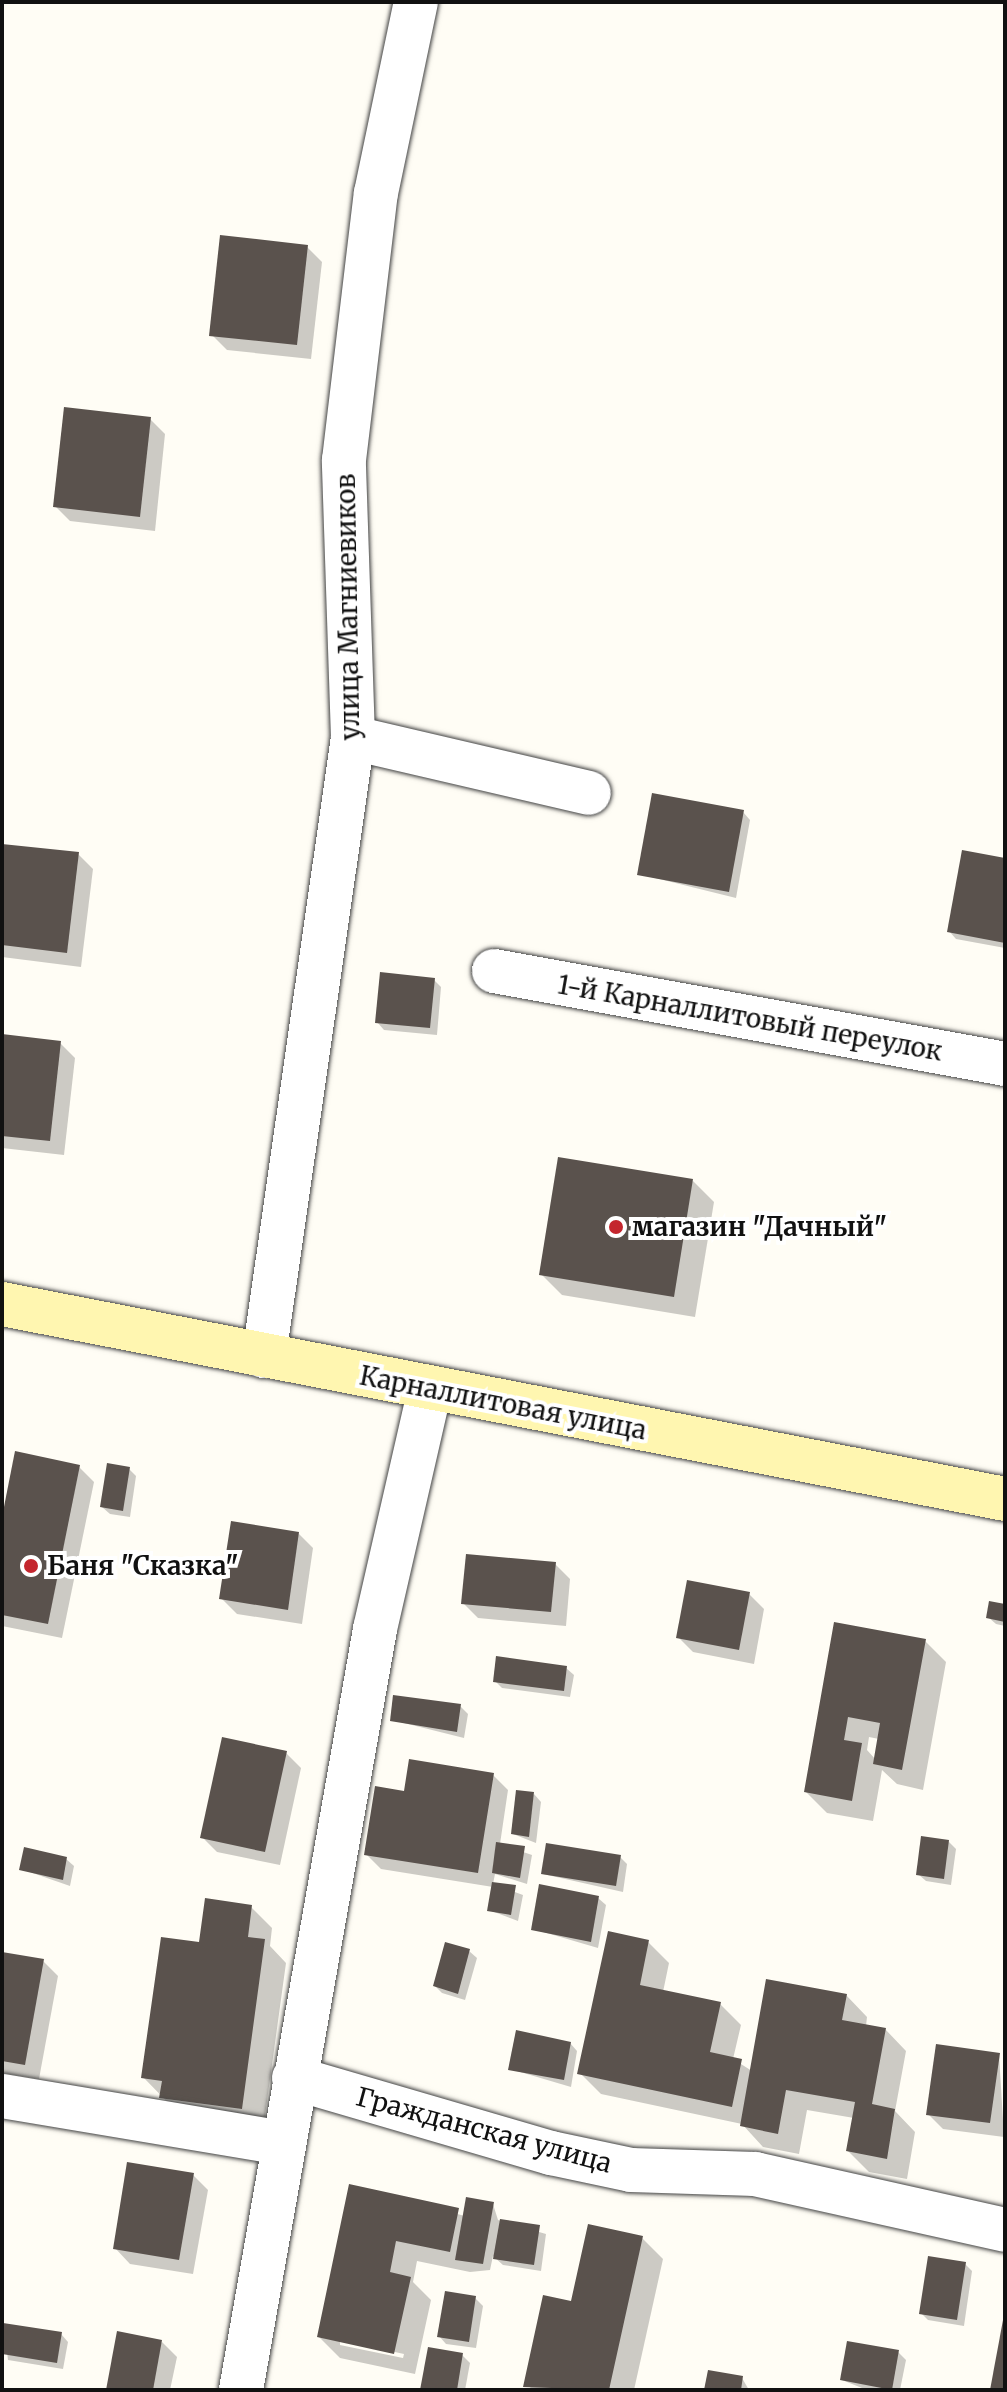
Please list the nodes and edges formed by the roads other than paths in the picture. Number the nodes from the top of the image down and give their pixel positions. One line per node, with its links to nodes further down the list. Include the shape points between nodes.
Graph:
1 (416, 2): 2 (street, улица Магниевиков, via 376,193 344,460)
2 (353, 738): 3 (street); 7 (street, улица Магниевиков)
3 (589, 793)
4 (494, 971): 5 (street, 1-й Карналлитовый переулок)
5 (1005, 1064)
6 (2, 1304): 7 (street, Карналлитовая улица)
7 (264, 1356): 8 (street, Карналлитовая улица)
8 (430, 1388): 9 (street, Карналлитовая улица); 10 (street, via 375,1629)
9 (1005, 1499)
10 (294, 2078): 12 (street); 13 (street, Гражданская улица, via 565,2156 631,2170 755,2174)
11 (2, 2096): 12 (street)
12 (282, 2143): 14 (street)
13 (1005, 2230)
14 (241, 2390)

